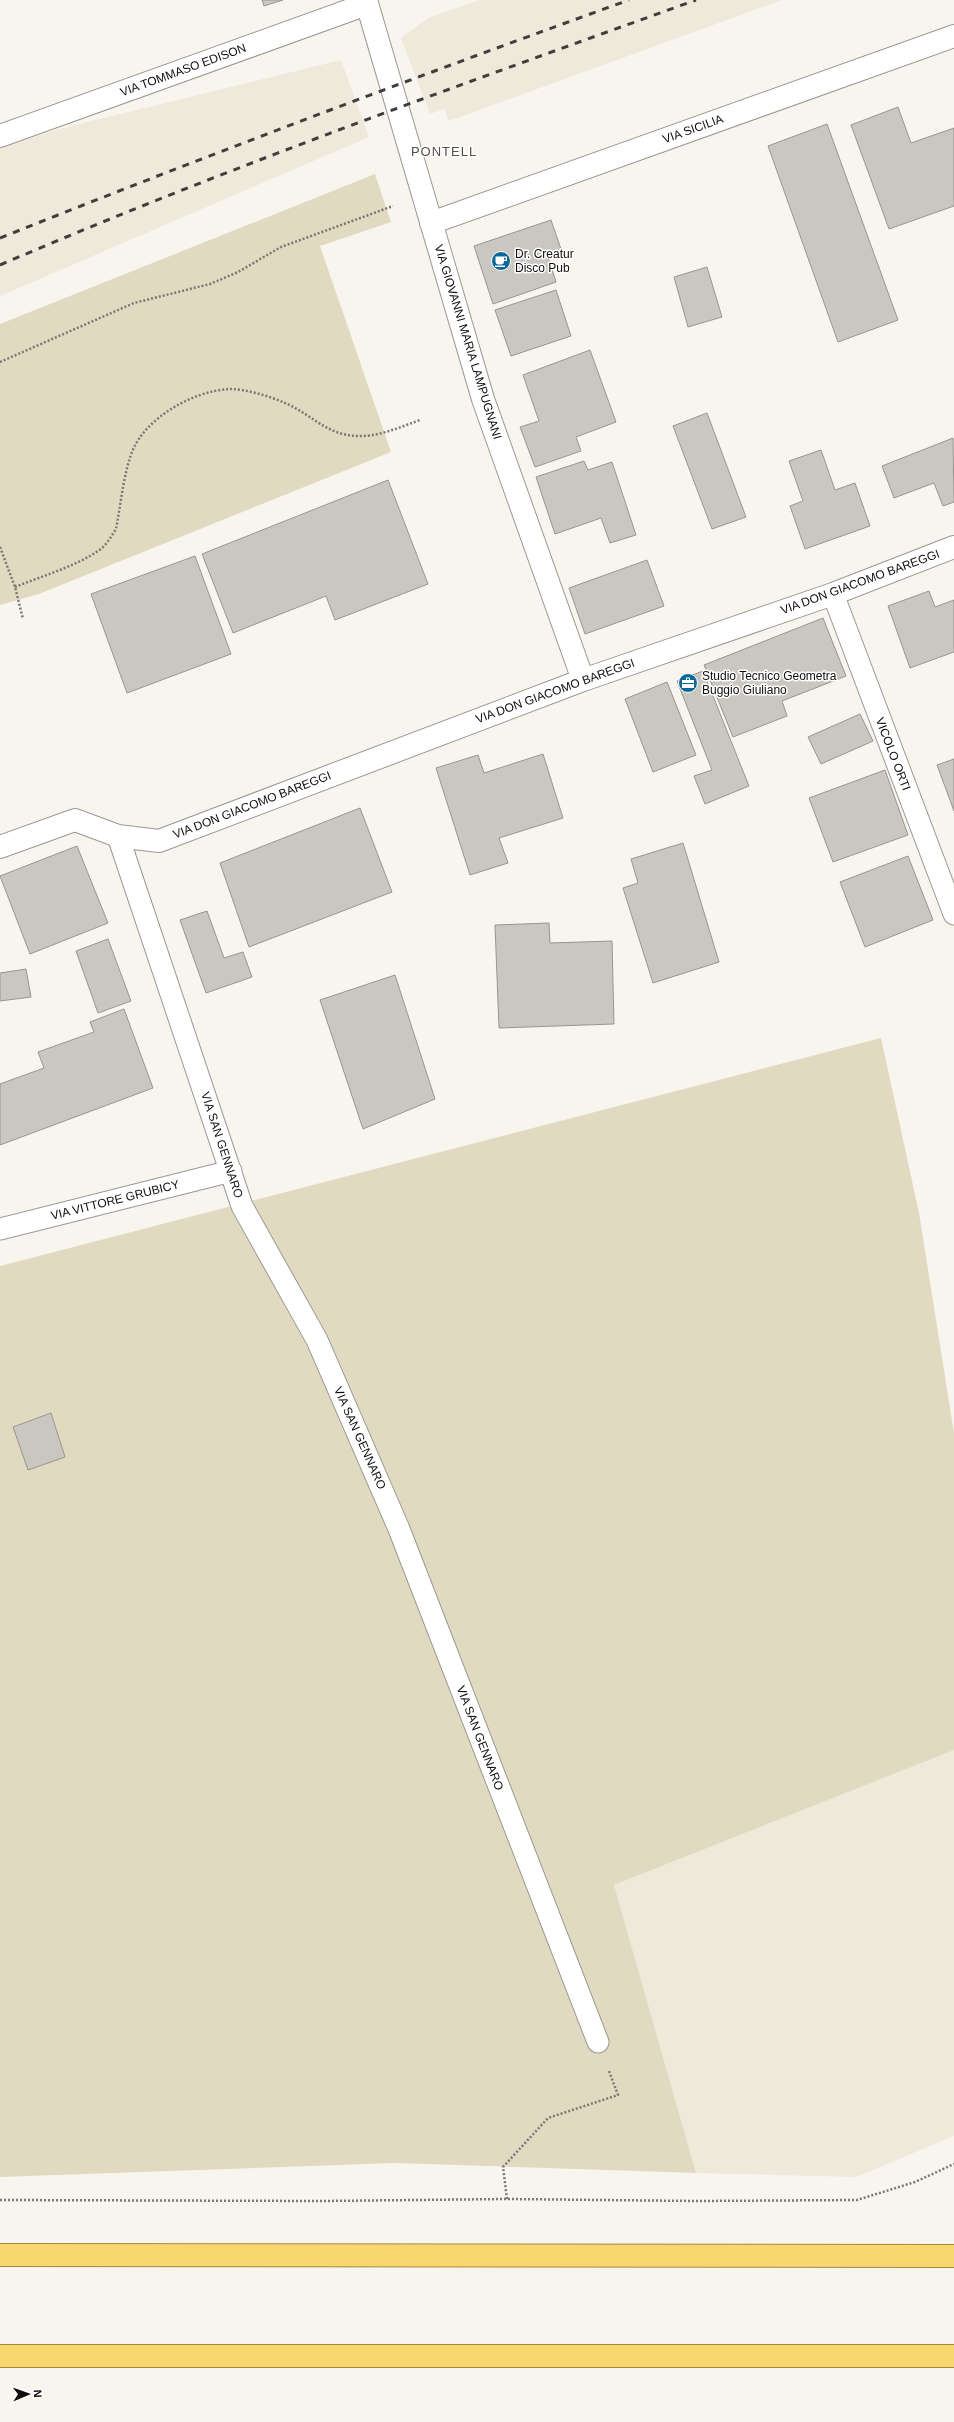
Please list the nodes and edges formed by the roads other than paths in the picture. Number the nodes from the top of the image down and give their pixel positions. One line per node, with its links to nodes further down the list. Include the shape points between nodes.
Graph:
1 (366, 2): 3 (street, VIA TOMMASO EDISON); 4 (street, VIA GIOVANNI MARIA LAMPUGNANI)
2 (954, 36): 4 (street, VIA SICILIA)
3 (0, 136)
4 (432, 222): 7 (street, VIA GIOVANNI MARIA LAMPUGNANI, via 483,399)
5 (954, 547): 6 (street, VIA DON GIACOMO BAREGGI)
6 (833, 594): 7 (street, VIA DON GIACOMO BAREGGI); 10 (lane, VICOLO ORTI)
7 (583, 680): 8 (street, VIA DON GIACOMO BAREGGI, via 159,841)
8 (118, 836): 9 (street, via 75,820); 11 (lane, VIA SAN GENNARO)
9 (0, 848)
10 (954, 914)
11 (230, 1171): 12 (lane, VIA VITTORE GRUBICY); 13 (lane, VIA SAN GENNARO, via 242,1206 317,1340 399,1529)
12 (0, 1229)
13 (598, 2042)
14 (0, 2255): 15 (highway)
15 (954, 2256)
16 (0, 2356): 17 (highway)
17 (954, 2356)

